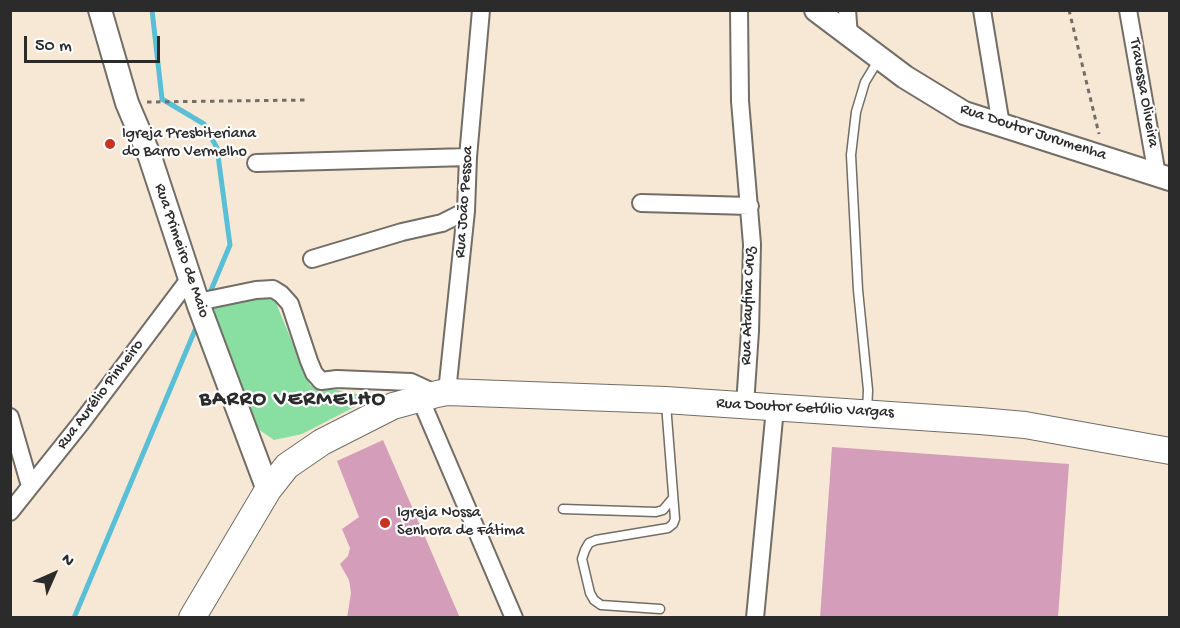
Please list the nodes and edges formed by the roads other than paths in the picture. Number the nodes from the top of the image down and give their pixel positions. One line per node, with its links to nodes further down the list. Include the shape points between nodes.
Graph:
1 (100, 10): 18 (main road, Rua Primeiro de Maio, via 127,103 150,157)
2 (481, 10): 11 (street, Rua João Pessoa)
3 (739, 10): 15 (street, Rua Ataufina Cruz, via 740,101)
4 (816, 10): 8 (main road, Rua Doutor Jurumenha)
5 (847, 10): 8 (street)
6 (982, 10): 10 (street)
7 (1128, 10): 13 (street, Travessa Oliveira)
8 (849, 36): 9 (main road, Rua Doutor Jurumenha)
9 (879, 59): 10 (main road, Rua Doutor Jurumenha, via 964,113); 24 (lane, via 865,81 856,112 851,155)
10 (1001, 125): 13 (main road, Rua Doutor Jurumenha)
11 (468, 157): 12 (street); 16 (street, Rua João Pessoa)
12 (256, 163)
13 (1163, 177)
14 (641, 203): 15 (street)
15 (750, 206): 22 (street, Rua Ataufina Cruz, via 750,332)
16 (466, 211): 17 (street, via 442,223); 20 (street, Rua João Pessoa)
17 (312, 258)
18 (190, 278): 19 (main road, Rua Primeiro de Maio); 27 (street, Rua Aurélio Pinheiro)
19 (204, 305): 20 (street, Rua Doutor Getúlio Vargas, via 273,289 290,304 309,361 321,381 411,382); 28 (main road, Rua Primeiro de Maio)
20 (434, 395): 21 (main road, Rua Doutor Getúlio Vargas); 28 (main road, Rua Doutor Getúlio Vargas, via 393,406 322,442 287,466); 34 (street)
21 (665, 400): 22 (main road, Rua Doutor Getúlio Vargas); 29 (lane)
22 (745, 405): 23 (main road, Rua Doutor Getúlio Vargas)
23 (775, 408): 24 (main road, Rua Doutor Getúlio Vargas); 35 (street)
24 (867, 412): 26 (main road, Rua Doutor Getúlio Vargas, via 1025,425)
25 (10, 417): 27 (street)
26 (1170, 452)
27 (30, 486): 31 (street, Rua Aurélio Pinheiro)
28 (268, 489): 33 (main road, Rua Doutor Getúlio Vargas)
29 (673, 498): 30 (lane, via 656,512); 32 (lane, via 675,519 668,528 596,540 589,543 582,559 590,593 601,605)
30 (563, 508)
31 (10, 512)
32 (660, 609)
33 (192, 618)
34 (514, 618)
35 (755, 618)

